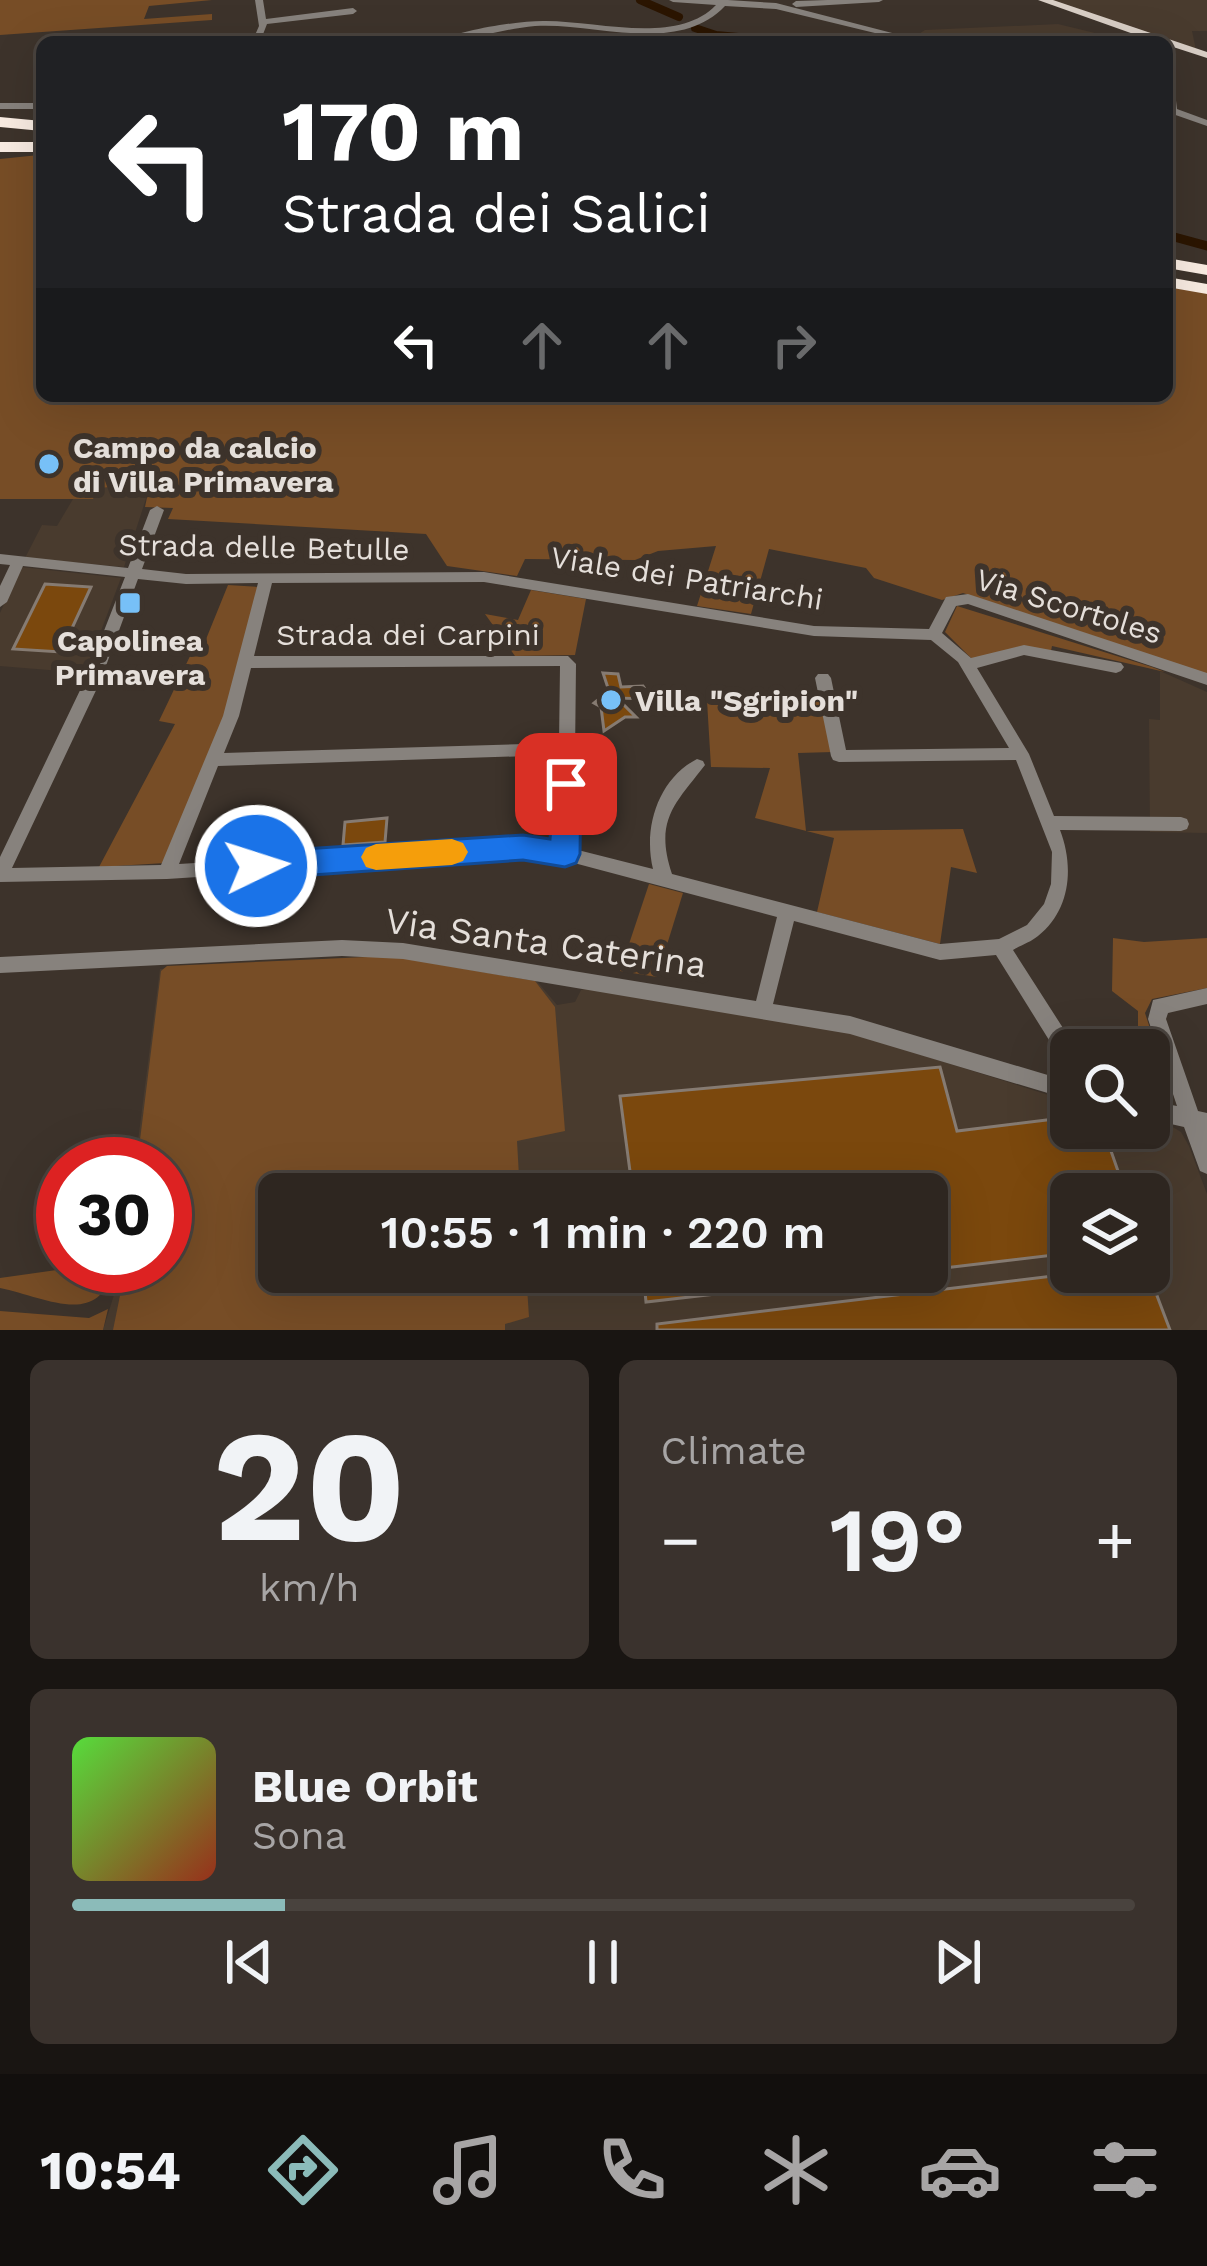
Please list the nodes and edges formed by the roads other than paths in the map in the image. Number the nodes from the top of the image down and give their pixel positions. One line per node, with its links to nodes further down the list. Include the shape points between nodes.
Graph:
1 (259, 0): 8 (street)
2 (673, 0): 5 (street)
3 (879, 0): 6 (street)
4 (1043, 0): 12 (main road)
5 (725, 2): 6 (street); 10 (street, via 709,18 671,28 543,23)
6 (776, 6): 11 (street)
7 (353, 11): 8 (street)
8 (262, 22): 9 (street)
9 (258, 36)
10 (470, 36)
11 (898, 36)
12 (1149, 36)
13 (1173, 44): 14 (main road)
14 (1207, 56)
15 (0, 106): 16 (street)
16 (36, 106)
17 (1173, 111): 18 (street)
18 (1203, 119)
19 (0, 134): 20 (highway)
20 (36, 136)
21 (1173, 261): 22 (highway)
22 (1207, 267)
23 (1173, 280): 24 (highway)
24 (1207, 285)
25 (157, 510): 28 (street)
26 (0, 559): 27 (street, Strada delle Betulle)
27 (18, 562): 28 (street, Strada delle Betulle); 31 (street)
28 (133, 575): 30 (street, Strada delle Betulle); 46 (street)
29 (457, 576): 30 (street, Strada delle Betulle); 32 (street, Viale dei Patriarchi, via 814,631)
30 (266, 581): 33 (street)
31 (0, 602)
32 (934, 635): 34 (street); 37 (street, Via Scortoles, via 951,601 968,599)
33 (246, 662): 38 (street, Strada dei Carpini, via 563,660); 40 (street)
34 (968, 665): 35 (street, via 1024,650); 39 (street)
35 (1115, 667)
36 (823, 679): 39 (street, via 839,756)
37 (1207, 679)
38 (567, 748): 40 (street); 44 (street)
39 (1021, 754): 42 (street)
40 (215, 760): 45 (street)
41 (697, 765): 47 (street, via 666,798 656,832)
42 (1052, 823): 43 (street); 49 (street, via 1060,884 1051,908 1033,930)
43 (1181, 824)
44 (565, 854): 45 (street, via 523,848); 47 (street)
45 (167, 872): 46 (street)
46 (0, 875)
47 (665, 880): 48 (street)
48 (787, 913): 49 (street, via 940,952); 52 (street)
49 (1001, 947): 53 (street)
50 (0, 965): 52 (street, Via Santa Caterina, via 403,951)
51 (1207, 996): 55 (street, via 1167,1002 1157,1012)
52 (763, 1010): 54 (street, Via Santa Caterina, via 850,1025)
53 (1053, 1029)
54 (1050, 1085)
55 (1199, 1121): 56 (street)
56 (1207, 1163)

